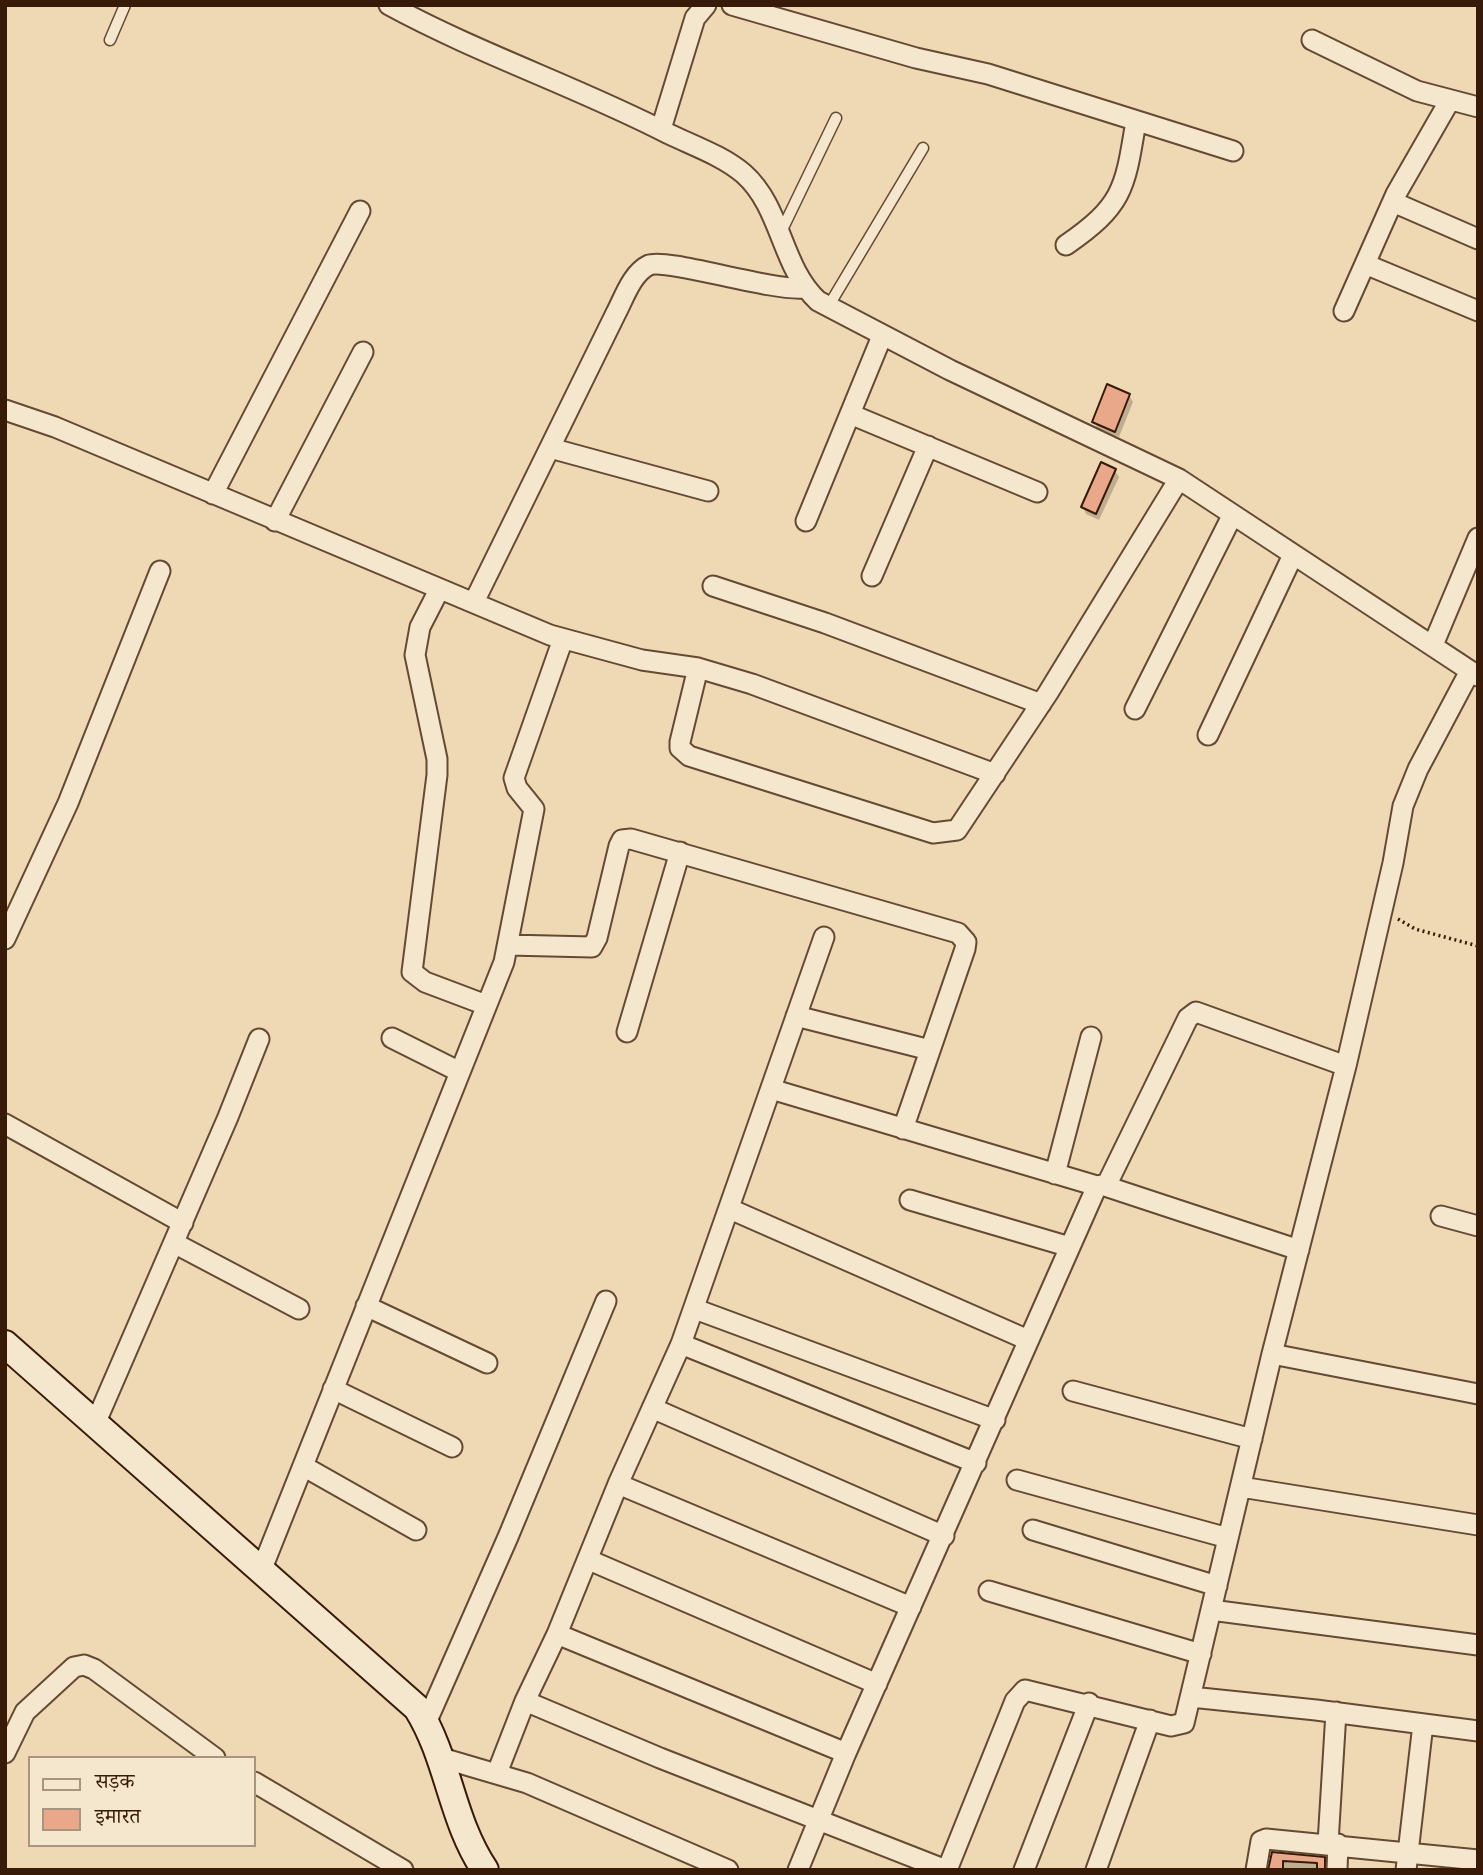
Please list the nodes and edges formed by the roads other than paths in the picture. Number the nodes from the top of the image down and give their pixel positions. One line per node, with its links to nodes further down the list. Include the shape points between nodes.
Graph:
1 (125, 5): 5 (lane)
2 (388, 5): 11 (street)
3 (706, 5): 11 (street, via 695,18)
4 (732, 5): 10 (street, via 988,74)
5 (110, 40)
6 (1312, 40): 7 (street, via 1417,91)
7 (1450, 100): 8 (street); 14 (street)
8 (1478, 107)
9 (836, 118): 16 (lane)
10 (1136, 121): 13 (street); 18 (street, via 1121,192 1097,223)
11 (661, 129): 16 (street, via 741,172 766,205)
12 (923, 148): 21 (lane)
13 (1233, 151)
14 (1393, 202): 17 (street); 19 (street)
15 (360, 211): 33 (street)
16 (780, 235): 20 (street)
17 (1478, 239)
18 (1066, 245)
19 (1365, 264): 22 (street); 23 (street)
20 (804, 288): 21 (street); 29 (street, via 650,265 633,280)
21 (828, 307): 24 (street)
22 (1344, 311)
23 (1478, 311)
24 (882, 336): 27 (street); 30 (street)
25 (363, 352): 35 (street)
26 (5, 410): 33 (street)
27 (850, 414): 28 (street); 36 (street)
28 (928, 446): 32 (street); 40 (street)
29 (550, 448): 31 (street); 43 (street)
30 (1179, 479): 34 (street); 48 (street)
31 (708, 491)
32 (1037, 492)
33 (213, 494): 35 (street)
34 (1232, 516): 38 (street); 49 (street)
35 (275, 521): 42 (street)
36 (806, 521)
37 (1478, 538): 45 (street)
38 (1293, 555): 45 (street); 50 (street)
39 (160, 571): 54 (street, via 68,803)
40 (872, 576)
41 (713, 586): 48 (street)
42 (439, 590): 43 (street); 56 (street, via 415,642 437,775 412,972 425,982)
43 (474, 603): 44 (street)
44 (563, 639): 46 (street, via 642,660); 55 (street, via 514,778 534,809)
45 (1433, 645): 47 (street)
46 (698, 668): 51 (street); 51 (street, via 680,742 689,756 940,835 957,830)
47 (1474, 673): 63 (street, via 1418,769 1403,806)
48 (1041, 704): 51 (street)
49 (1135, 709)
50 (1208, 735)
51 (995, 775)
52 (680, 852): 55 (street, via 622,840 592,947); 58 (street); 62 (street, via 963,936 965,949)
53 (824, 937): 57 (street)
54 (5, 939)
55 (508, 945): 56 (street)
56 (486, 1005): 64 (street)
57 (796, 1016): 62 (street); 65 (street)
58 (627, 1032)
59 (1091, 1037): 68 (street)
60 (392, 1038): 64 (street)
61 (259, 1039): 73 (street)
62 (930, 1051): 67 (street)
63 (1346, 1066): 69 (street, via 1196,1012 1188,1018 1107,1184); 77 (street)
64 (460, 1072): 79 (street)
65 (771, 1089): 67 (street); 71 (street)
66 (5, 1124): 73 (street)
67 (903, 1129): 68 (street)
68 (1055, 1174): 69 (street)
69 (1099, 1186): 76 (street); 77 (street)
70 (909, 1200): 76 (street)
71 (730, 1209): 81 (street); 82 (street)
72 (1441, 1216): 74 (street)
73 (183, 1223): 75 (street)
74 (1478, 1226)
75 (174, 1243): 80 (street); 92 (street)
76 (1070, 1247): 82 (street)
77 (1299, 1250): 85 (street)
78 (606, 1301): 120 (street)
79 (366, 1306): 86 (street); 87 (street)
80 (299, 1309)
81 (695, 1309): 84 (street); 91 (street)
82 (1028, 1340): 91 (street)
83 (5, 1344): 92 (street)
84 (681, 1344): 90 (street); 95 (street)
85 (1272, 1354): 89 (street); 93 (street)
86 (486, 1363)
87 (333, 1390): 94 (street); 96 (street)
88 (1073, 1391): 93 (street)
89 (1478, 1394)
90 (652, 1408): 98 (street); 103 (street)
91 (995, 1420): 95 (street)
92 (95, 1424): 106 (street)
93 (1252, 1439): 99 (street)
94 (452, 1447)
95 (975, 1464): 103 (street)
96 (303, 1466): 101 (street); 106 (street)
97 (1017, 1480): 104 (street)
98 (618, 1484): 105 (street); 109 (street)
99 (1241, 1487): 100 (street); 104 (street)
100 (1478, 1525)
101 (416, 1530)
102 (1033, 1530): 107 (street)
103 (944, 1536): 109 (street)
104 (1228, 1538): 107 (street)
105 (589, 1560): 111 (street); 114 (street)
106 (261, 1572): 120 (street, via 404,1695)
107 (1217, 1586): 110 (street)
108 (989, 1591): 113 (street)
109 (911, 1607): 114 (street)
110 (1211, 1610): 112 (street); 113 (street)
111 (556, 1634): 116 (street); 123 (street)
112 (1478, 1645)
113 (1201, 1654): 115 (street)
114 (877, 1684): 123 (street)
115 (1191, 1697): 118 (street); 119 (street, via 1184,1723 1178,1726)
116 (525, 1700): 127 (street); 129 (street)
117 (1089, 1703): 119 (street); 137 (street, via 1034,1690 1018,1694); 138 (street)
118 (1336, 1712): 121 (street); 130 (street)
119 (1150, 1720): 139 (street)
120 (426, 1723): 126 (street)
121 (1423, 1724): 122 (street); 132 (street)
122 (1478, 1731)
123 (846, 1753): 129 (street)
124 (5, 1754): 125 (street, via 25,1712 74,1667 83,1665)
125 (212, 1756)
126 (442, 1758): 127 (street); 134 (street, via 456,1813)
127 (497, 1773): 135 (street)
128 (256, 1783): 133 (street)
129 (818, 1821): 136 (street); 137 (street)
130 (1333, 1844): 132 (street); 140 (street, via 1261,1841); 141 (street)
131 (1478, 1860): 132 (street)
132 (1406, 1861)
133 (400, 1869)
134 (485, 1870)
135 (728, 1870)
136 (798, 1870)
137 (946, 1870)
138 (1024, 1870)
139 (1096, 1870)
140 (1256, 1870)
141 (1337, 1870)

